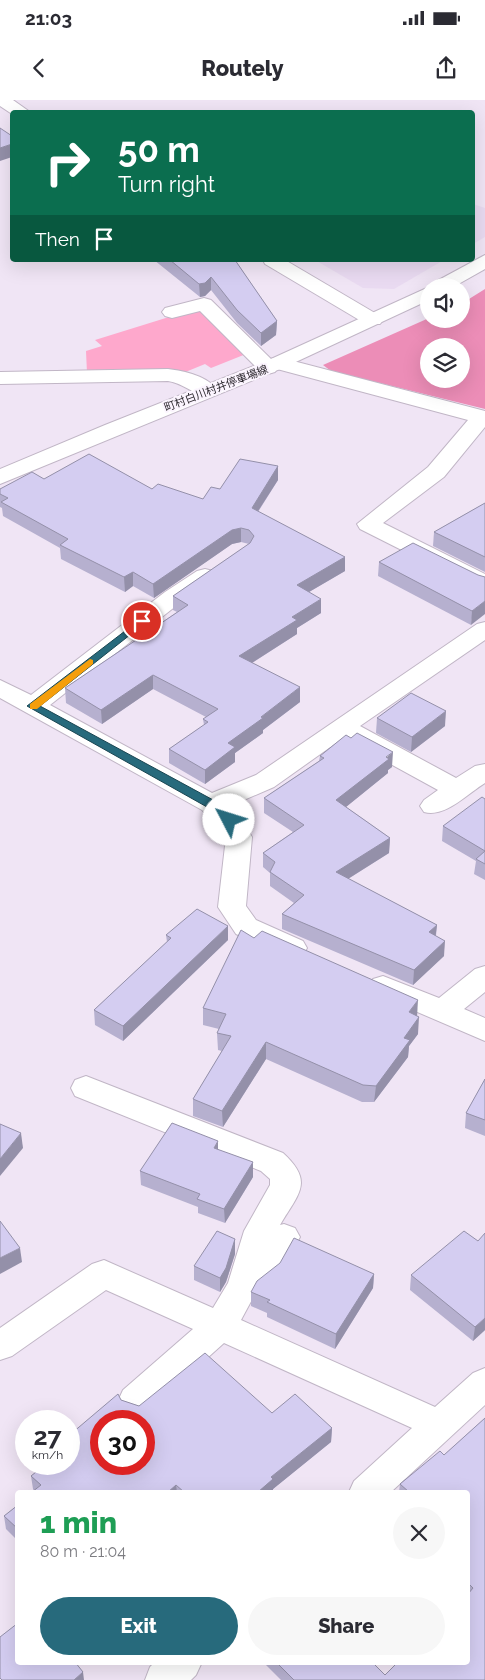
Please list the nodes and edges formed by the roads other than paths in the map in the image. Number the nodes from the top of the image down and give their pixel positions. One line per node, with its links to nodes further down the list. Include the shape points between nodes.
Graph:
1 (485, 261): 3 (street)
2 (275, 262): 6 (street)
3 (456, 278)
4 (420, 297): 6 (street, 町村白川村井停車場線)
5 (172, 312): 7 (street, via 204,304)
6 (372, 320): 7 (street, 町村白川村井停車場線)
7 (273, 366): 9 (street, 町村白川村井停車場線); 10 (street)
8 (0, 378): 9 (street, via 168,375 182,377)
9 (208, 391): 11 (street, 町村白川村井停車場線)
10 (480, 427): 13 (street, via 436,472 368,524)
11 (0, 478)
12 (226, 561): 16 (street, via 173,597)
13 (485, 583)
14 (485, 629): 17 (street)
15 (0, 688): 16 (street)
16 (33, 706): 20 (street)
17 (340, 728): 19 (street, via 360,735); 20 (street, via 265,781)
18 (484, 772): 19 (street)
19 (457, 789): 21 (street)
20 (211, 804): 22 (street, via 229,820 239,837 232,907 246,927)
21 (433, 806)
22 (317, 958)
23 (485, 976): 25 (street)
24 (362, 977): 25 (street)
25 (441, 1012): 26 (street)
26 (485, 1030)
27 (86, 1088): 29 (street, via 272,1162 285,1174 286,1186 260,1231)
28 (284, 1237): 29 (street, via 266,1266)
29 (243, 1286): 30 (street)
30 (220, 1326): 31 (street, via 104,1274); 33 (street); 34 (street)
31 (0, 1346)
32 (485, 1383): 34 (street)
33 (135, 1401)
34 (440, 1426): 35 (street)
35 (369, 1490)
36 (180, 1665): 37 (street)
37 (164, 1680)

